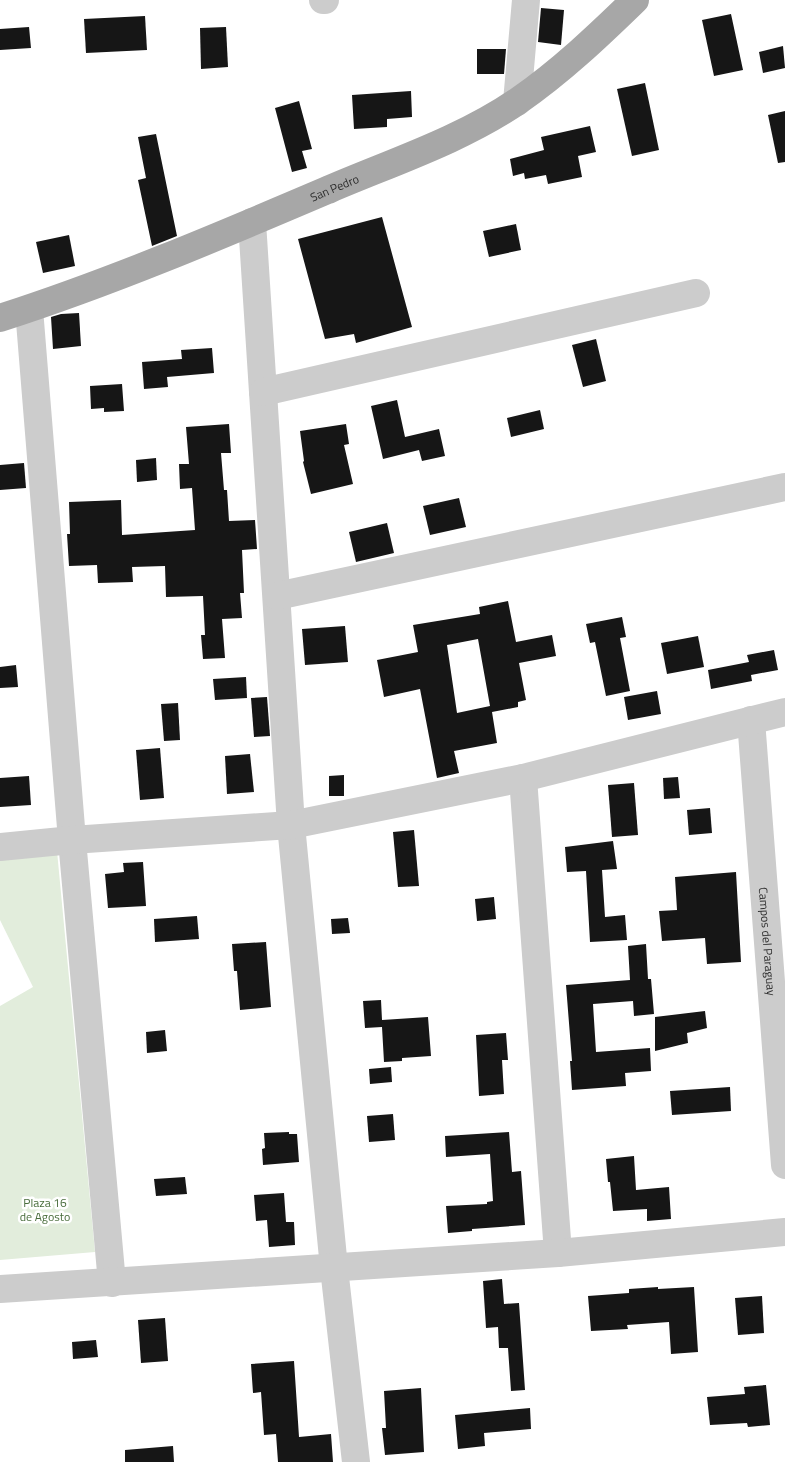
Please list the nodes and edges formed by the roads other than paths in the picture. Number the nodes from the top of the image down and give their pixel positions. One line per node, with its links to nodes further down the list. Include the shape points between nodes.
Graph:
1 (526, 0): 3 (street)
2 (634, 0): 3 (main road, San Pedro, via 558,72)
3 (517, 102): 4 (main road, San Pedro, via 458,135)
4 (252, 222): 6 (main road, San Pedro); 8 (street)
5 (696, 293): 8 (street)
6 (29, 309): 7 (main road, San Pedro); 15 (street)
7 (0, 318)
8 (263, 392): 10 (street)
9 (785, 487): 10 (street)
10 (277, 596): 14 (street)
11 (785, 712): 12 (street)
12 (751, 720): 13 (street); 17 (street, Campos del Paraguay)
13 (523, 778): 14 (street); 19 (street)
14 (291, 825): 15 (street); 20 (street)
15 (72, 840): 16 (street); 21 (street)
16 (0, 848)
17 (785, 1165)
18 (785, 1232): 19 (street)
19 (558, 1253): 20 (street)
20 (334, 1268): 21 (street); 23 (street)
21 (112, 1283): 22 (street)
22 (0, 1289)
23 (356, 1462)

